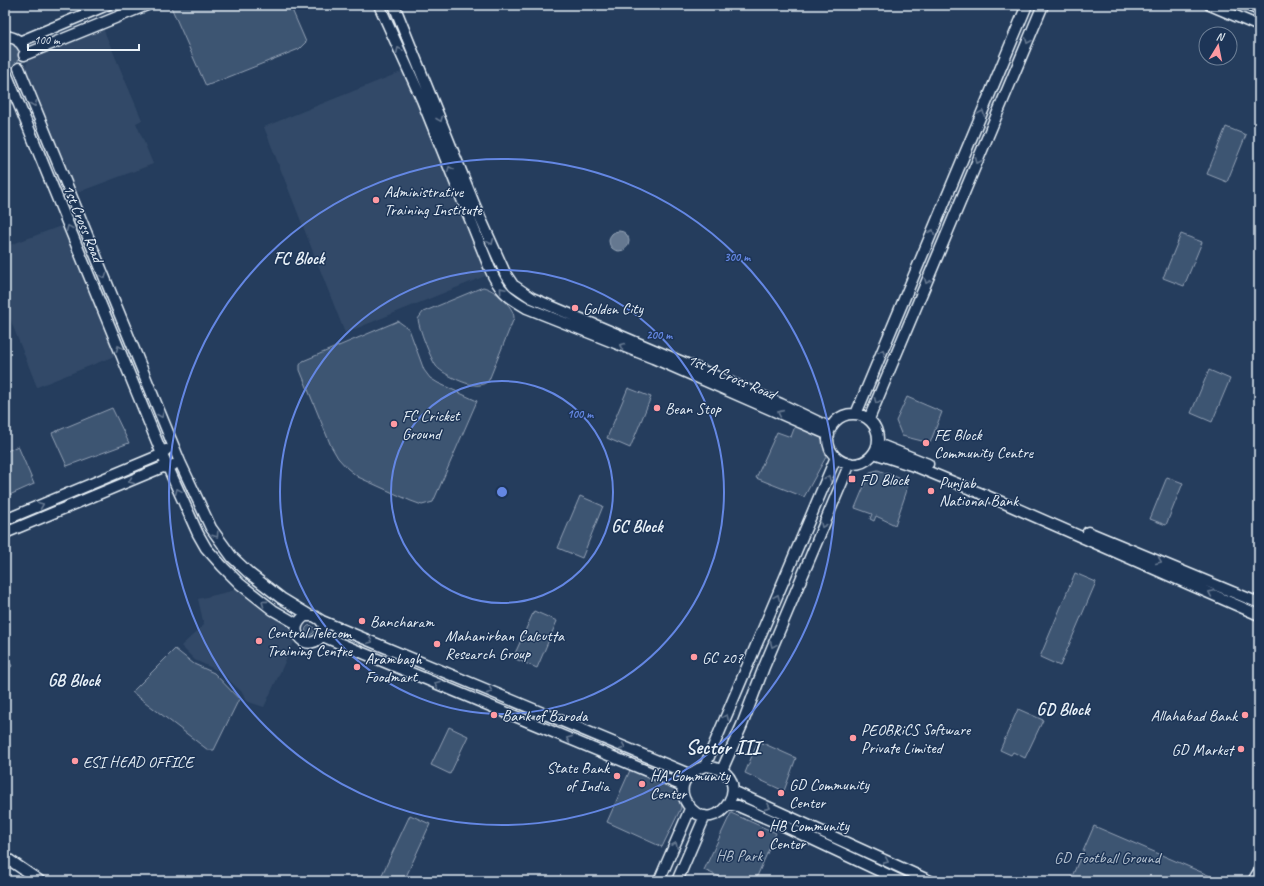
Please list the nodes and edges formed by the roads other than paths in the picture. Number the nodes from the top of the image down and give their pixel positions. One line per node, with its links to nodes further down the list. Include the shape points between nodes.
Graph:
1 (108, 5): 12 (street)
2 (147, 5): 13 (street)
3 (379, 5): 16 (street, one-way to 3)
4 (394, 5): 16 (street)
5 (1027, 5): 20 (street, one-way to 5)
6 (1043, 5): 21 (street, one-way to 21)
7 (1210, 5): 10 (street)
8 (1247, 5): 9 (street)
9 (1259, 10)
10 (1259, 26)
11 (6, 34): 12 (street)
12 (19, 42): 13 (street, via 24,50)
13 (24, 56): 14 (street)
14 (19, 68): 15 (street); 17 (street, one-way to 17)
15 (6, 73): 18 (street, 1st Cross Road, one-way to 15)
16 (426, 98): 19 (street, 1st A Cross Road, one-way to 19, via 508,280 517,289 542,302); 19 (street, 1st A Cross Road, one-way to 16, via 527,308 510,298 499,287)
17 (96, 256): 18 (street); 23 (street, one-way to 23)
18 (83, 261): 26 (street, 1st Cross Road, one-way to 18)
19 (645, 351): 22 (street, 1st A Cross Road)
20 (856, 414): 21 (street); 22 (street, via 842,417 835,422)
21 (869, 420): 24 (street, via 877,430)
22 (830, 431): 27 (street, via 828,441)
23 (173, 444): 26 (street); 28 (street)
24 (878, 444): 25 (street); 31 (street)
25 (874, 453): 29 (street, via 866,460); 31 (street)
26 (162, 454): 30 (street, 1st Cross Road); 34 (street, one-way to 26)
27 (836, 457): 29 (street); 45 (street, one-way to 27)
28 (180, 462): 30 (street); 32 (street)
29 (850, 463): 46 (street, one-way to 46)
30 (168, 468): 33 (street, 1st Cross Road, one-way to 30); 35 (street, one-way to 35, via 163,467)
31 (962, 482): 36 (street)
32 (201, 509): 33 (street); 38 (street, one-way to 38, via 216,536 240,565 269,590)
33 (188, 514): 41 (street, 1st Cross Road, one-way to 33, via 260,601 226,570 206,548)
34 (5, 520)
35 (5, 533)
36 (1232, 597): 37 (street); 39 (street)
37 (1259, 603)
38 (309, 615): 40 (street); 41 (street)
39 (1259, 615)
40 (321, 621): 42 (street, via 324,630); 43 (street, one-way to 43)
41 (297, 624): 42 (street, via 297,633 303,641 312,643)
42 (322, 636): 44 (street, one-way to 42)
43 (603, 738): 44 (street); 47 (street, one-way to 47)
44 (597, 751): 48 (street)
45 (705, 766): 46 (street); 47 (street)
46 (722, 770): 49 (street, via 731,782)
47 (689, 774): 48 (street)
48 (683, 786): 51 (street, via 685,802)
49 (733, 791): 50 (street); 53 (street, one-way to 53)
50 (728, 804): 52 (street, via 720,812); 54 (street, via 738,806)
51 (690, 809): 52 (street); 61 (street, one-way to 51)
52 (705, 816): 62 (street)
53 (825, 833): 54 (street); 59 (street, one-way to 59)
54 (821, 844): 63 (street)
55 (5, 857): 58 (street)
56 (5, 871): 60 (street)
57 (1259, 871): 64 (street)
58 (37, 880)
59 (926, 880)
60 (20, 881)
61 (659, 881)
62 (677, 881)
63 (901, 881)
64 (1253, 881)

